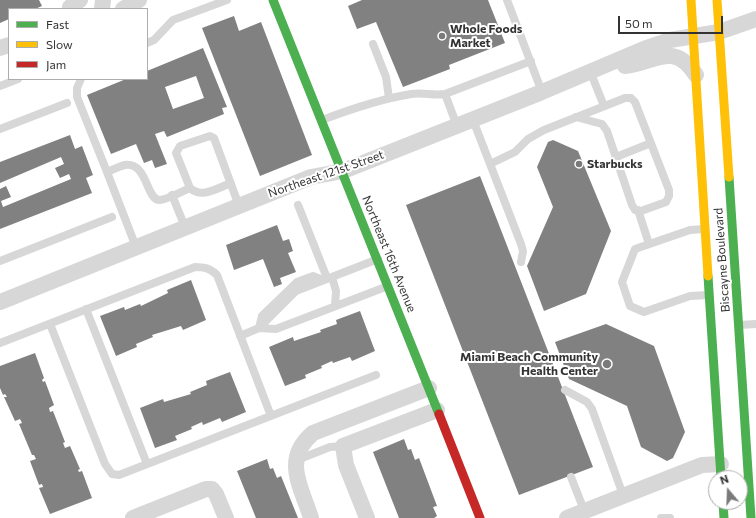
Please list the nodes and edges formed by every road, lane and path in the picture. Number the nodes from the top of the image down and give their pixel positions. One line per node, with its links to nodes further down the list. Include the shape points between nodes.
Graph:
1 (139, 0): 7 (street)
2 (227, 0): 11 (lane, via 173,20 154,40)
3 (273, 0): 27 (main road, Northeast 16th Avenue)
4 (506, 0): 13 (lane)
5 (691, 0): 10 (main road, Biscayne Boulevard)
6 (717, 0): 9 (main road, Biscayne Boulevard)
7 (125, 8)
8 (756, 20): 9 (street, Northeast 121st Street)
9 (719, 32): 10 (street, Northeast 121st Street); 58 (main road, Biscayne Boulevard)
10 (693, 38): 14 (street, Northeast 121st Street, via 670,40); 16 (main road, Biscayne Boulevard)
11 (148, 43)
12 (373, 44): 22 (lane, via 386,77)
13 (530, 61): 20 (lane); 21 (lane)
14 (608, 64): 15 (street, Northeast 121st Street); 16 (street, Northeast 121st Street, via 630,66 658,56 673,55 684,61)
15 (590, 71): 20 (street, Northeast 121st Street); 24 (lane)
16 (696, 75): 43 (main road, Biscayne Boulevard)
17 (15, 80): 19 (lane)
18 (81, 80): 34 (lane, via 77,88 78,97)
19 (0, 86)
20 (542, 92): 26 (street, Northeast 121st Street)
21 (445, 94): 22 (lane, via 433,96 422,93); 28 (lane)
22 (389, 98): 27 (lane, via 365,104)
23 (67, 103): 29 (lane)
24 (604, 106): 25 (lane); 30 (lane, via 630,98 635,102)
25 (576, 117): 31 (lane, via 602,124 607,130); 32 (lane, via 544,130 528,139 515,152)
26 (472, 120): 28 (street, Northeast 121st Street); 32 (lane)
27 (321, 121): 33 (main road, Northeast 16th Avenue)
28 (457, 126): 33 (street, Northeast 121st Street)
29 (0, 129)
30 (651, 143): 31 (lane); 40 (lane, via 669,196 666,202)
31 (616, 157): 40 (lane, via 632,205)
32 (490, 164): 48 (lane, via 521,244)
33 (343, 171): 39 (street, Northeast 121st Street, via 311,177); 46 (main road, Northeast 16th Avenue)
34 (107, 172): 37 (lane, via 125,165 133,166 146,179 155,199 161,200); 45 (lane)
35 (231, 183): 36 (lane, via 202,194 195,193); 36 (lane, via 214,138 205,136 177,149 176,153); 39 (lane)
36 (190, 188): 37 (lane)
37 (172, 196): 42 (lane)
38 (298, 205): 49 (lane)
39 (239, 206): 42 (street, Northeast 121st Street)
40 (638, 210): 44 (lane)
41 (112, 217): 47 (lane)
42 (185, 227): 45 (street, Northeast 121st Street)
43 (705, 229): 44 (lane, via 690,230); 51 (main road, Biscayne Boulevard, via 707,268)
44 (649, 244): 51 (lane, via 635,250 622,282 630,306 644,312 690,296)
45 (136, 247): 52 (street, Northeast 121st Street)
46 (378, 259): 49 (lane); 50 (main road, Northeast 16th Avenue)
47 (0, 262)
48 (521, 262)
49 (327, 278): 53 (lane, via 336,291); 59 (lane, via 291,294)
50 (388, 285): 53 (lane); 63 (main road, Northeast 16th Avenue)
51 (714, 295): 73 (main road, Biscayne Boulevard)
52 (0, 302)
53 (335, 306): 59 (lane, via 276,330)
54 (86, 309): 56 (lane); 60 (lane, via 195,267 204,267 216,275); 71 (lane)
55 (728, 312): 58 (main road)
56 (50, 324): 61 (lane); 71 (lane, via 108,470 119,475)
57 (756, 324): 58 (lane)
58 (739, 325): 75 (main road, Biscayne Boulevard)
59 (259, 328): 60 (lane)
60 (240, 336): 66 (lane)
61 (0, 343)
62 (376, 375): 66 (lane)
63 (429, 388): 65 (main road, Northeast 16th Avenue); 67 (street)
64 (565, 390): 76 (lane, via 587,402 592,409)
65 (437, 410): 68 (street); 82 (main road, Northeast 16th Avenue)
66 (272, 416): 71 (lane)
67 (352, 418): 68 (street); 70 (street, via 313,433 304,440)
68 (360, 439): 69 (street)
69 (343, 446): 70 (lane, via 330,447); 81 (street, via 346,465)
70 (296, 460): 80 (street, via 295,470)
71 (147, 464)
72 (718, 470): 76 (street, via 702,465)
73 (721, 470)
74 (570, 477): 77 (lane)
75 (753, 485): 86 (main road, Biscayne Boulevard)
76 (623, 495): 77 (street)
77 (584, 510): 83 (street)
78 (133, 518): 79 (street, via 206,489 212,489)
79 (226, 518)
80 (312, 518)
81 (367, 518)
82 (480, 518)
83 (567, 518)
84 (661, 518): 85 (lane)
85 (670, 518)
86 (751, 518)

